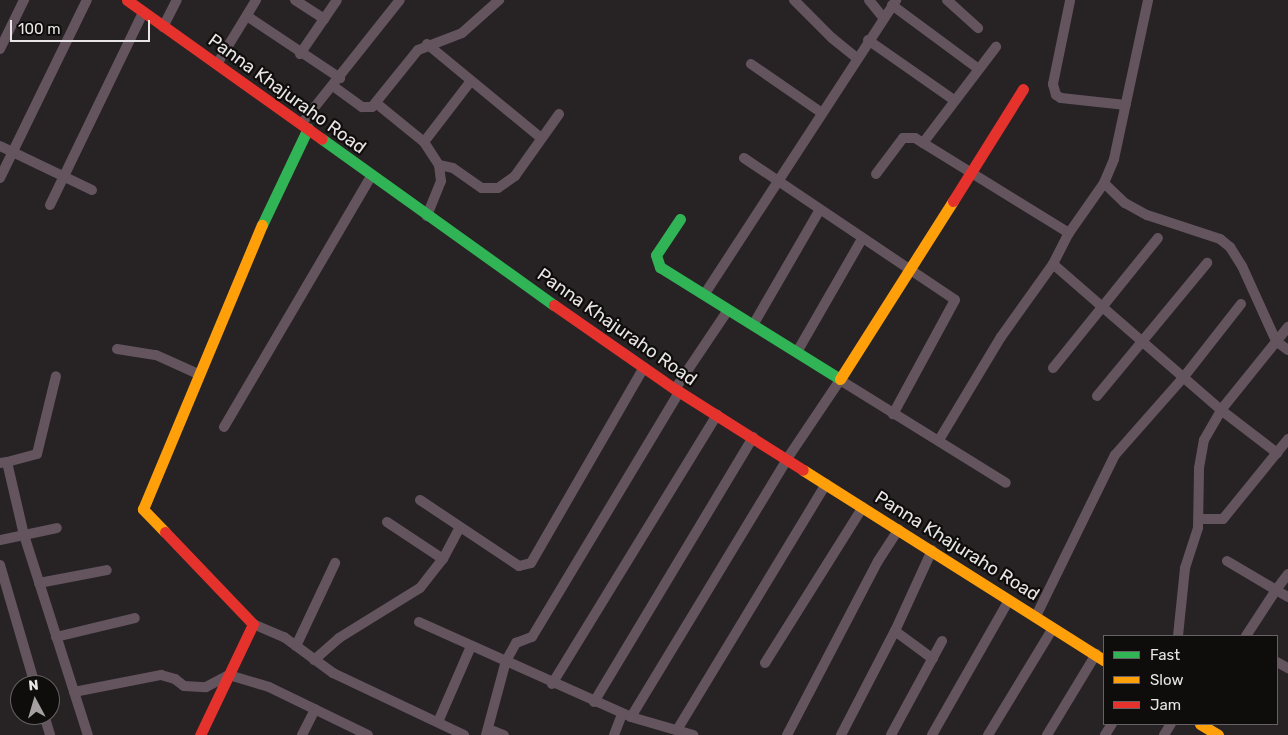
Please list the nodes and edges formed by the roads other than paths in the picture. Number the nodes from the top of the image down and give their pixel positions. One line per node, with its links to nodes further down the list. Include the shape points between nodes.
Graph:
1 (24, 0): 25 (street)
2 (87, 0): 44 (street)
3 (177, 0): 20 (street)
4 (256, 0): 17 (street)
5 (295, 0): 19 (street)
6 (337, 0): 19 (street)
7 (400, 0): 31 (street)
8 (499, 0): 23 (street, via 462,33)
9 (794, 0): 27 (street)
10 (869, 0): 18 (street)
11 (946, 0): 21 (street)
12 (1148, 0): 36 (street)
13 (1070, 1): 36 (street, via 1053,84 1056,94 1062,98)
14 (132, 2): 16 (street, Panna Khajuraho Road)
15 (894, 3): 18 (street); 30 (street)
16 (143, 13): 20 (street, Panna Khajuraho Road); 50 (street)
17 (247, 16): 26 (street); 28 (street)
18 (883, 17): 22 (street)
19 (324, 19): 26 (street)
20 (163, 28): 28 (street, Panna Khajuraho Road)
21 (978, 28)
22 (868, 40): 27 (street); 34 (street)
23 (427, 44): 32 (street); 35 (street, via 418,50)
24 (996, 47): 30 (street)
25 (0, 48)
26 (300, 54): 31 (street)
27 (857, 58): 37 (street)
28 (217, 64): 39 (street, Panna Khajuraho Road)
29 (751, 64): 37 (street)
30 (977, 68): 34 (street)
31 (336, 82): 35 (street, via 362,107); 39 (street)
32 (470, 82): 40 (street); 41 (street)
33 (1022, 89): 48 (street)
34 (954, 100): 42 (street)
35 (376, 103): 41 (street)
36 (1126, 105): 53 (street)
37 (822, 113): 52 (street)
38 (559, 114): 40 (street)
39 (305, 125): 49 (street, Panna Khajuraho Road); 78 (street)
40 (542, 138): 46 (street, via 515,176 498,188 482,188 452,168)
41 (424, 142): 46 (street)
42 (923, 143): 47 (street, via 915,138 903,138); 48 (street)
43 (0, 146): 44 (street)
44 (12, 152): 50 (street); 51 (street)
45 (744, 158): 52 (street)
46 (440, 165): 57 (street, via 439,190)
47 (876, 174)
48 (969, 174): 59 (street); 64 (street)
49 (372, 175): 57 (street, Panna Khajuraho Road); 87 (street)
50 (64, 176): 54 (street); 55 (street)
51 (0, 178)
52 (779, 181): 56 (street); 65 (street)
53 (1104, 183): 59 (street); 72 (street, via 1125,203 1147,215 1220,239 1230,247)
54 (92, 190)
55 (50, 205)
56 (819, 211): 61 (street); 69 (street)
57 (427, 216): 76 (street, Panna Khajuraho Road)
58 (680, 218): 65 (street, via 656,256 657,261 660,267)
59 (1070, 232): 63 (street)
60 (1158, 238): 67 (street)
61 (862, 240): 64 (street); 75 (street)
62 (1207, 263): 71 (street)
63 (1053, 264): 67 (street); 90 (street, via 1001,337)
64 (910, 268): 81 (street); 85 (street, via 956,303)
65 (704, 295): 68 (street)
66 (1241, 304): 80 (street)
67 (1103, 309): 71 (street); 77 (street)
68 (728, 310): 69 (street); 82 (street)
69 (753, 325): 75 (street)
70 (1288, 327): 72 (street)
71 (1140, 341): 80 (street); 83 (street)
72 (1276, 341): 74 (street); 84 (street)
73 (117, 349): 78 (street, via 156,355)
74 (1288, 350)
75 (797, 352): 81 (street)
76 (644, 366): 82 (street, Panna Khajuraho Road); 100 (street, via 531,563 519,566)
77 (1053, 368)
78 (198, 374): 119 (street, via 144,512)
79 (56, 376): 93 (street, via 37,454)
80 (1183, 378): 84 (street); 116 (street, via 1115,455)
81 (840, 380): 85 (street); 92 (street)
82 (677, 391): 86 (street, Panna Khajuraho Road); 131 (street, via 532,637 516,643)
83 (1097, 396)
84 (1221, 410): 91 (street); 98 (street, via 1204,440 1198,468)
85 (894, 414): 90 (street)
86 (717, 415): 88 (street, Panna Khajuraho Road); 135 (street)
87 (224, 427)
88 (753, 437): 92 (street, Panna Khajuraho Road); 137 (street)
89 (1288, 439): 91 (street)
90 (939, 440): 95 (street)
91 (1277, 453): 98 (street, via 1223,520)
92 (787, 460): 94 (street, Panna Khajuraho Road); 139 (street)
93 (4, 463): 103 (street)
94 (826, 484): 97 (street, Panna Khajuraho Road); 142 (street)
95 (1006, 484)
96 (420, 500): 100 (street)
97 (863, 507): 102 (street, Panna Khajuraho Road); 132 (street)
98 (1199, 519): 122 (street, via 1185,568)
99 (387, 522): 106 (street)
100 (460, 527): 106 (street)
101 (57, 528): 103 (street)
102 (899, 529): 105 (street, Panna Khajuraho Road); 152 (street, via 878,561)
103 (24, 535): 104 (street); 112 (street)
104 (0, 540)
105 (932, 550): 115 (street, Panna Khajuraho Road); 121 (street)
106 (443, 559): 130 (street, via 420,588 339,638)
107 (1227, 561): 113 (street)
108 (335, 563): 126 (street)
109 (0, 565): 133 (street)
110 (107, 570): 112 (street)
111 (1288, 574): 113 (street)
112 (39, 583): 124 (street)
113 (1276, 590): 114 (street); 123 (street)
114 (1288, 597)
115 (1009, 600): 116 (street, Panna Khajuraho Road); 155 (street)
116 (1036, 616): 120 (street, Panna Khajuraho Road)
117 (135, 618): 124 (street)
118 (419, 622): 127 (street)
119 (252, 624): 126 (street, via 284,637); 134 (street)
120 (1053, 628): 128 (street, Panna Khajuraho Road); 156 (street)
121 (895, 632): 129 (street); 153 (street)
122 (1178, 635)
123 (1247, 635)
124 (56, 637): 136 (street)
125 (942, 642): 129 (street)
126 (296, 646): 130 (street)
127 (472, 646): 131 (street); 140 (street)
128 (1100, 657): 157 (street)
129 (933, 659): 154 (street)
130 (314, 660): 140 (street, via 333,673)
131 (506, 661): 135 (street); 143 (street)
132 (765, 663)
133 (32, 675)
134 (229, 675): 136 (street, via 206,687 184,686 175,679 160,675); 138 (street, via 257,682); 145 (street)
135 (552, 684): 137 (street)
136 (74, 692): 144 (street)
137 (594, 702): 139 (street)
138 (315, 709): 146 (street); 147 (street)
139 (626, 715): 142 (street); 150 (street)
140 (438, 722): 148 (street)
141 (1202, 725): 158 (street)
142 (677, 730): 151 (street)
143 (487, 732): 149 (street)
144 (88, 735)
145 (200, 735)
146 (302, 735)
147 (368, 735)
148 (464, 735)
149 (504, 735)
150 (614, 735)
151 (692, 735)
152 (787, 735)
153 (841, 735)
154 (891, 735)
155 (932, 735)
156 (988, 735)
157 (1047, 735)
158 (1218, 735)

